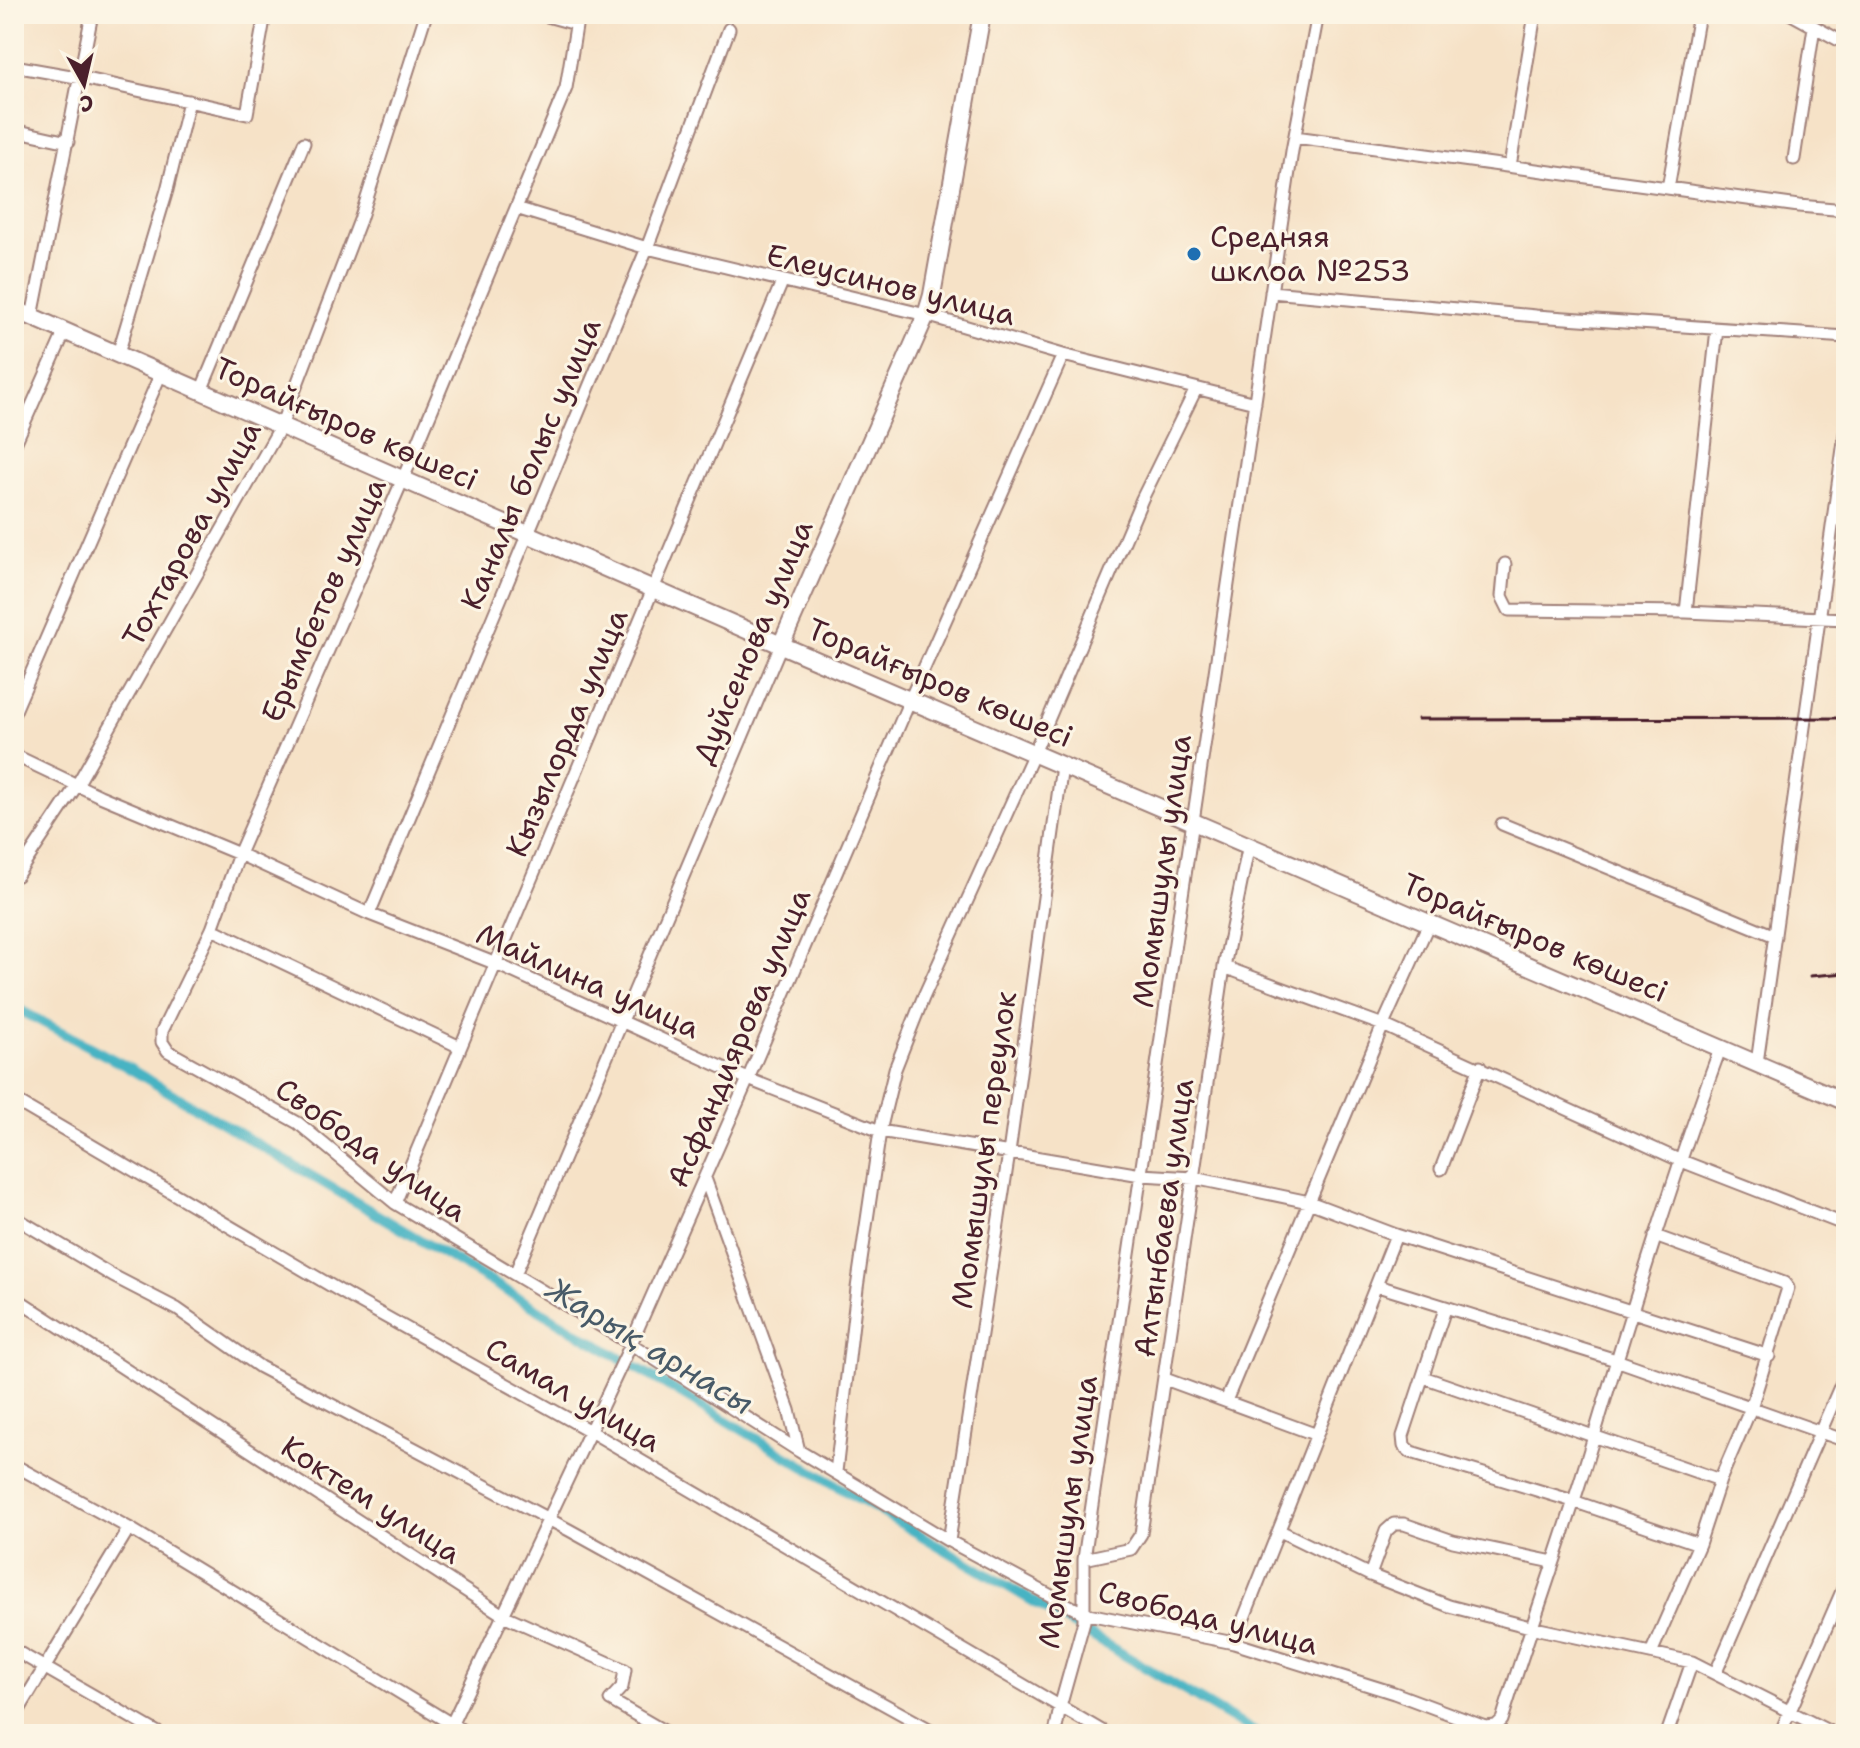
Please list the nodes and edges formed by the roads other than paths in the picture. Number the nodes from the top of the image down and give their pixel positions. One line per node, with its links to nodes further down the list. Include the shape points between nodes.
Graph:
1 (92, 14): 15 (street)
2 (265, 14): 16 (street, via 247,114)
3 (426, 14): 41 (street, Тохтарова улица, via 360,220)
4 (540, 14): 10 (street)
5 (982, 14): 30 (street, Дуйсенова улица)
6 (1318, 14): 18 (street, Момышулы улица)
7 (1535, 14): 22 (street)
8 (1699, 14): 23 (street)
9 (1791, 14): 11 (street)
10 (577, 19): 24 (street, Ерымбетов улица, via 566,88)
11 (1814, 27): 13 (street); 21 (street)
12 (729, 29): 26 (street, Каналы болыс улица)
13 (1846, 44)
14 (14, 66): 15 (street)
15 (82, 78): 16 (street); 19 (street)
16 (189, 101): 35 (street)
17 (14, 130): 19 (street)
18 (1295, 137): 22 (street); 28 (street, Момышулы улица)
19 (68, 142): 31 (street)
20 (304, 143): 39 (street)
21 (1794, 159)
22 (1510, 166): 23 (street)
23 (1668, 188): 25 (street)
24 (516, 208): 26 (street, Елеусинов улица); 44 (street, Ерымбетов улица)
25 (1846, 210)
26 (647, 248): 27 (street, Елеусинов улица); 46 (street, Каналы болыс улица)
27 (782, 282): 30 (street, Елеусинов улица); 48 (street, Кызылорда улица)
28 (1271, 292): 32 (street); 40 (street, Момышулы улица)
29 (14, 309): 31 (street, Торайғыров көшесі)
30 (926, 315): 36 (street, Елеусинов улица); 52 (street, Дуйсенова улица)
31 (32, 317): 33 (street, Торайғыров көшесі)
32 (1717, 329): 34 (street); 49 (street)
33 (65, 331): 35 (street, Торайғыров көшесі); 43 (street)
34 (1846, 337)
35 (118, 354): 37 (street, Торайғыров көшесі)
36 (1063, 355): 38 (street, Елеусинов улица); 53 (street, Асфандиярова улица)
37 (161, 373): 39 (street, Торайғыров көшесі); 54 (street)
38 (1196, 389): 40 (street, Елеусинов улица); 55 (street, via 1142,499)
39 (201, 391): 41 (street, Торайғыров көшесі)
40 (1255, 403): 59 (street, Момышулы улица)
41 (281, 426): 44 (street, Торайғыров көшесі); 58 (street, Тохтарова улица)
42 (1846, 427): 45 (street)
43 (14, 446)
44 (403, 479): 46 (street, Торайғыров көшесі); 62 (street, Ерымбетов улица)
45 (1842, 482): 50 (street)
46 (528, 534): 48 (street, Торайғыров көшесі); 64 (street, Каналы болыс улица)
47 (1505, 564): 49 (street, via 1502,596 1509,610)
48 (655, 590): 52 (street, Торайғыров көшесі); 68 (street, Кызылорда улица)
49 (1686, 612): 50 (street)
50 (1820, 618): 51 (street); 67 (street)
51 (1846, 619)
52 (781, 645): 53 (street, Торайғыров көшесі); 70 (street, Дуйсенова улица)
53 (910, 700): 55 (street, Торайғыров көшесі); 77 (street, Асфандиярова улица)
54 (14, 713)
55 (1034, 753): 57 (street, Торайғыров көшесі); 80 (street, via 917,1012 895,1069)
56 (14, 755): 58 (street, Майлина улица)
57 (1062, 766): 59 (street, Торайғыров көшесі); 81 (street, Момышулы переулок)
58 (77, 785): 62 (street, Майлина улица); 63 (street, Тохтарова улица)
59 (1194, 822): 61 (street, Торайғыров көшесі); 84 (street, Момышулы улица)
60 (1502, 824): 67 (street)
61 (1249, 844): 65 (street, Торайғыров көшесі); 69 (street, Алтынбаева улица)
62 (239, 854): 64 (street, Майлина улица); 66 (street, Ерымбетов улица)
63 (15, 874)
64 (369, 914): 68 (street, Майлина улица)
65 (1429, 923): 71 (street); 74 (street, Торайғыров көшесі)
66 (212, 929): 72 (street, Ерымбетов улица, via 162,1031); 73 (street)
67 (1775, 936): 75 (street)
68 (494, 963): 70 (street, Майлина улица); 73 (street, Кызылорда улица)
69 (1224, 967): 71 (street); 86 (street, Алтынбаева улица)
70 (621, 1022): 77 (street, Майлина улица); 93 (street, Дуйсенова улица)
71 (1383, 1025): 76 (street); 87 (street)
72 (162, 1042): 88 (street, Свобода улица, via 168,1051 298,1123)
73 (460, 1047): 88 (street, Кызылорда улица)
74 (1720, 1049): 75 (street, Торайғыров көшесі); 82 (street)
75 (1757, 1063): 79 (street, Торайғыров көшесі)
76 (1480, 1067): 82 (street); 83 (street)
77 (748, 1079): 80 (street, Майлина улица); 85 (street, Асфандиярова улица)
78 (14, 1100): 106 (street, Самал улица, via 352,1298)
79 (1846, 1102)
80 (880, 1131): 81 (street, Майлина улица); 113 (street)
81 (1009, 1153): 84 (street, Майлина улица); 119 (street, Момышулы переулок)
82 (1679, 1160): 90 (street); 92 (street)
83 (1441, 1169)
84 (1141, 1175): 86 (street, Майлина улица); 121 (street, Момышулы улица)
85 (705, 1178): 98 (street, Асфандиярова улица); 111 (street)
86 (1194, 1178): 87 (street, Майлина улица); 103 (street, Алтынбаева улица)
87 (1309, 1202): 91 (street, Майлина улица); 104 (street)
88 (395, 1203): 93 (street, Свобода улица)
89 (14, 1217): 116 (street, via 177,1309 260,1367)
90 (1846, 1225)
91 (1396, 1235): 94 (street); 97 (street, Майлина улица)
92 (1655, 1236): 97 (street); 99 (street, via 1784,1283 1788,1288)
93 (515, 1274): 98 (street, Свобода улица)
94 (1378, 1286): 96 (street); 108 (street)
95 (14, 1297): 125 (street, Коктем улица)
96 (1445, 1309): 100 (street); 102 (street)
97 (1631, 1311): 99 (street, Майлина улица); 100 (street)
98 (629, 1349): 106 (street, Асфандиярова улица); 111 (street, Свобода улица)
99 (1769, 1356): 105 (street)
100 (1616, 1360): 105 (street); 109 (street)
101 (1846, 1373): 107 (street)
102 (1423, 1377): 109 (street); 115 (street, via 1403,1436 1411,1452)
103 (1165, 1379): 104 (street); 121 (street, Алтынбаева улица, via 1141,1534 1131,1549)
104 (1226, 1401): 108 (street)
105 (1751, 1408): 107 (street); 114 (street)
106 (593, 1426): 116 (street, Асфандиярова улица); 134 (street, Самал улица)
107 (1820, 1432): 110 (street); 133 (street)
108 (1317, 1435): 118 (street)
109 (1594, 1437): 114 (street); 115 (street)
110 (1846, 1441)
111 (799, 1451): 113 (street, Свобода улица)
112 (14, 1465): 117 (street)
113 (836, 1472): 119 (street, Свобода улица)
114 (1720, 1480): 120 (street)
115 (1573, 1501): 120 (street); 122 (street)
116 (548, 1520): 125 (street, Асфандиярова улица); 141 (street)
117 (129, 1528): 132 (street); 137 (street)
118 (1280, 1531): 123 (street); 128 (street)
119 (949, 1541): 126 (street, Свобода улица)
120 (1699, 1544): 130 (street)
121 (1084, 1559): 126 (street, Момышулы улица)
122 (1553, 1562): 123 (street, via 1394,1524 1386,1531); 127 (street)
123 (1370, 1575): 127 (street, via 1449,1606)
124 (1846, 1582): 135 (street)
125 (503, 1615): 137 (street, Асфандиярова улица); 140 (street, Коктем улица, via 625,1670 622,1687 610,1700)
126 (1084, 1617): 128 (street, Свобода улица); 134 (street, Момышулы улица)
127 (1530, 1627): 128 (street, Свобода улица, via 1502,1720 1485,1727); 130 (street)
128 (1234, 1643)
129 (14, 1650): 132 (street)
130 (1651, 1653): 131 (street)
131 (1692, 1662): 133 (street); 144 (street)
132 (44, 1669): 136 (street); 138 (street)
133 (1716, 1672): 135 (street)
134 (1060, 1707): 142 (street, Момышулы улица); 143 (street, Самал улица)
135 (1790, 1711): 145 (street); 146 (street)
136 (14, 1718)
137 (450, 1729): 139 (street)
138 (160, 1734)
139 (468, 1734)
140 (669, 1734)
141 (938, 1734)
142 (1055, 1734)
143 (1107, 1734)
144 (1667, 1734)
145 (1780, 1734)
146 (1834, 1734)

